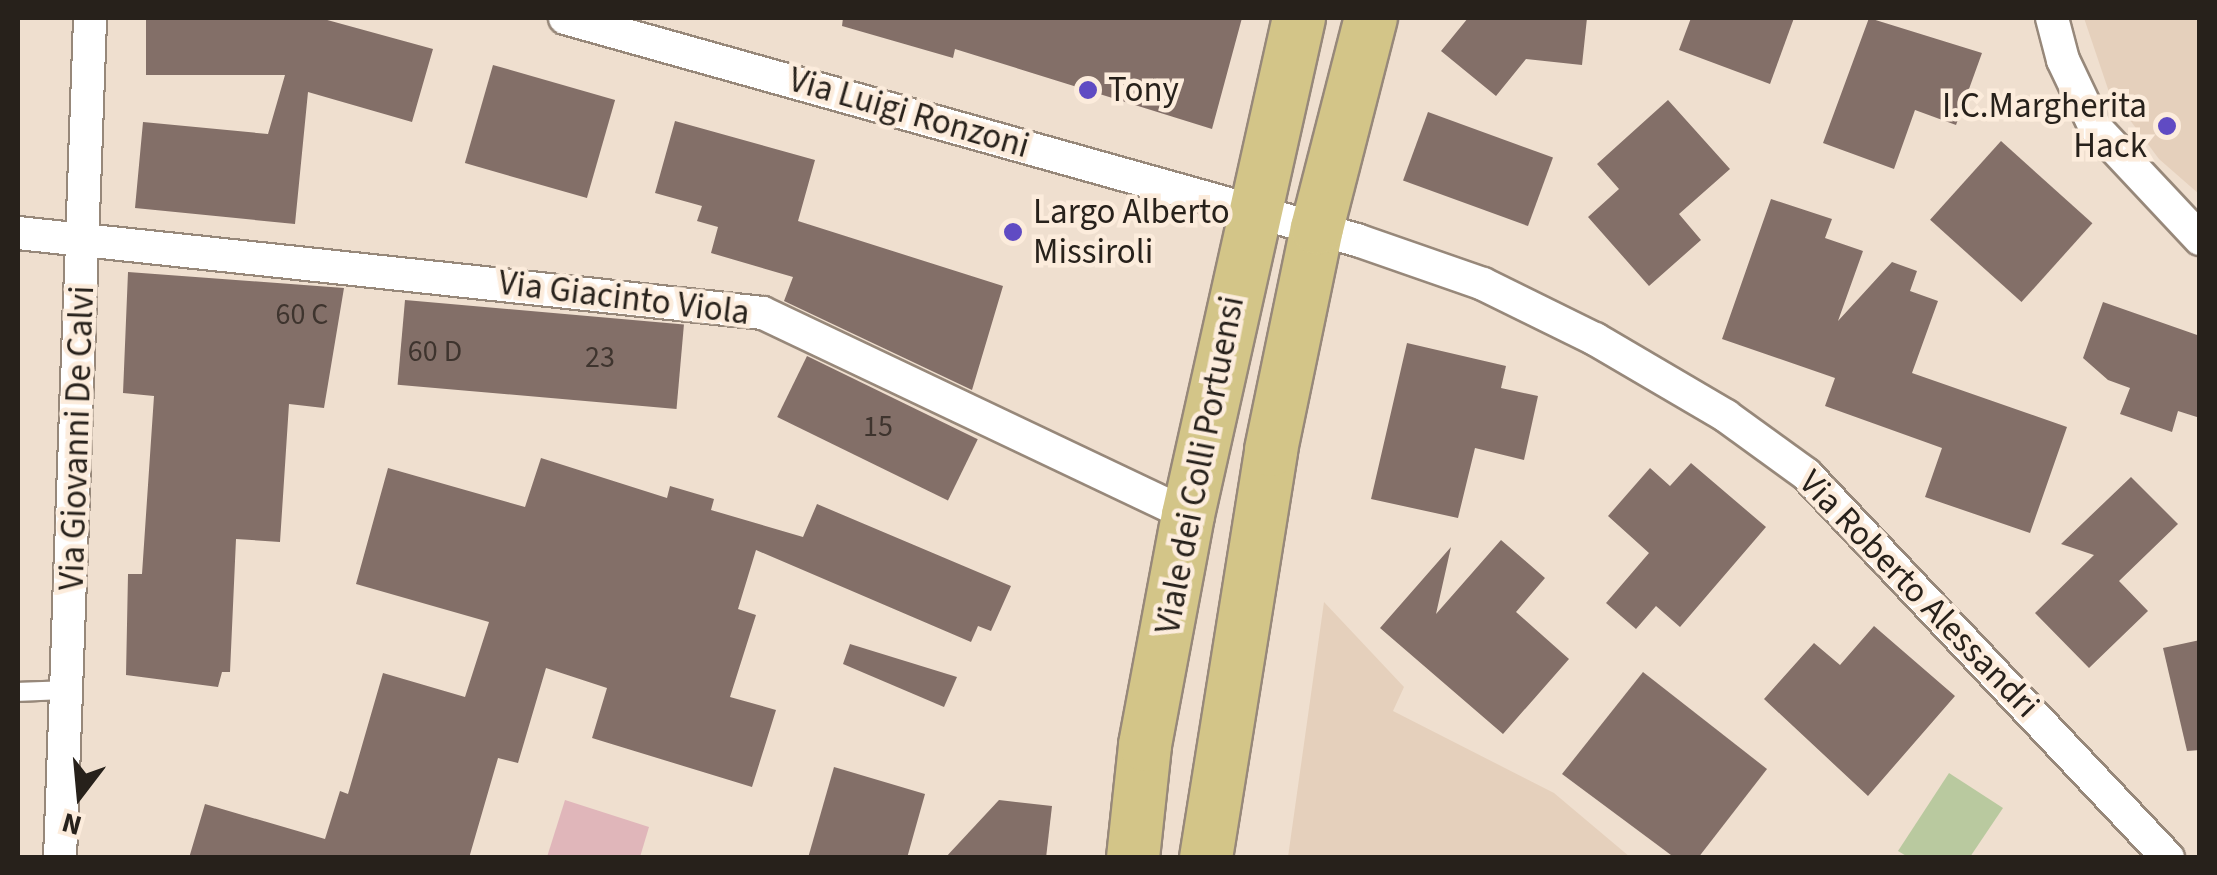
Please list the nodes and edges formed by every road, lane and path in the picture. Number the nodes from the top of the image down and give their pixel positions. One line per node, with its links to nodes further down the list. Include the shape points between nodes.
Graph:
1 (90, 18): 10 (street, Via Giovanni De Calvi)
2 (565, 18): 6 (street, Via Luigi Ronzoni)
3 (1299, 18): 6 (main road, Viale dei Colli Portuensi)
4 (1371, 18): 7 (main road, Viale dei Colli Portuensi)
5 (2052, 18): 9 (street, via 2062,60 2094,127)
6 (1252, 213): 7 (street, Via Roberto Alessandri); 11 (main road, Viale dei Colli Portuensi)
7 (1317, 228): 16 (main road, Viale dei Colli Portuensi, via 1270,450); 17 (street, Via Roberto Alessandri, via 1442,268 1538,309 1782,454 1872,538)
8 (18, 234): 10 (street, Via Giacinto Viola)
9 (2200, 239)
10 (84, 240): 11 (street, Via Giacinto Viola, via 763,314); 12 (street, Via Giovanni De Calvi)
11 (1188, 515): 15 (main road, Viale dei Colli Portuensi, via 1145,745)
12 (68, 690): 13 (lane); 14 (street, Via Giovanni De Calvi)
13 (18, 692)
14 (60, 858)
15 (1132, 858)
16 (1206, 858)
17 (2168, 858)

